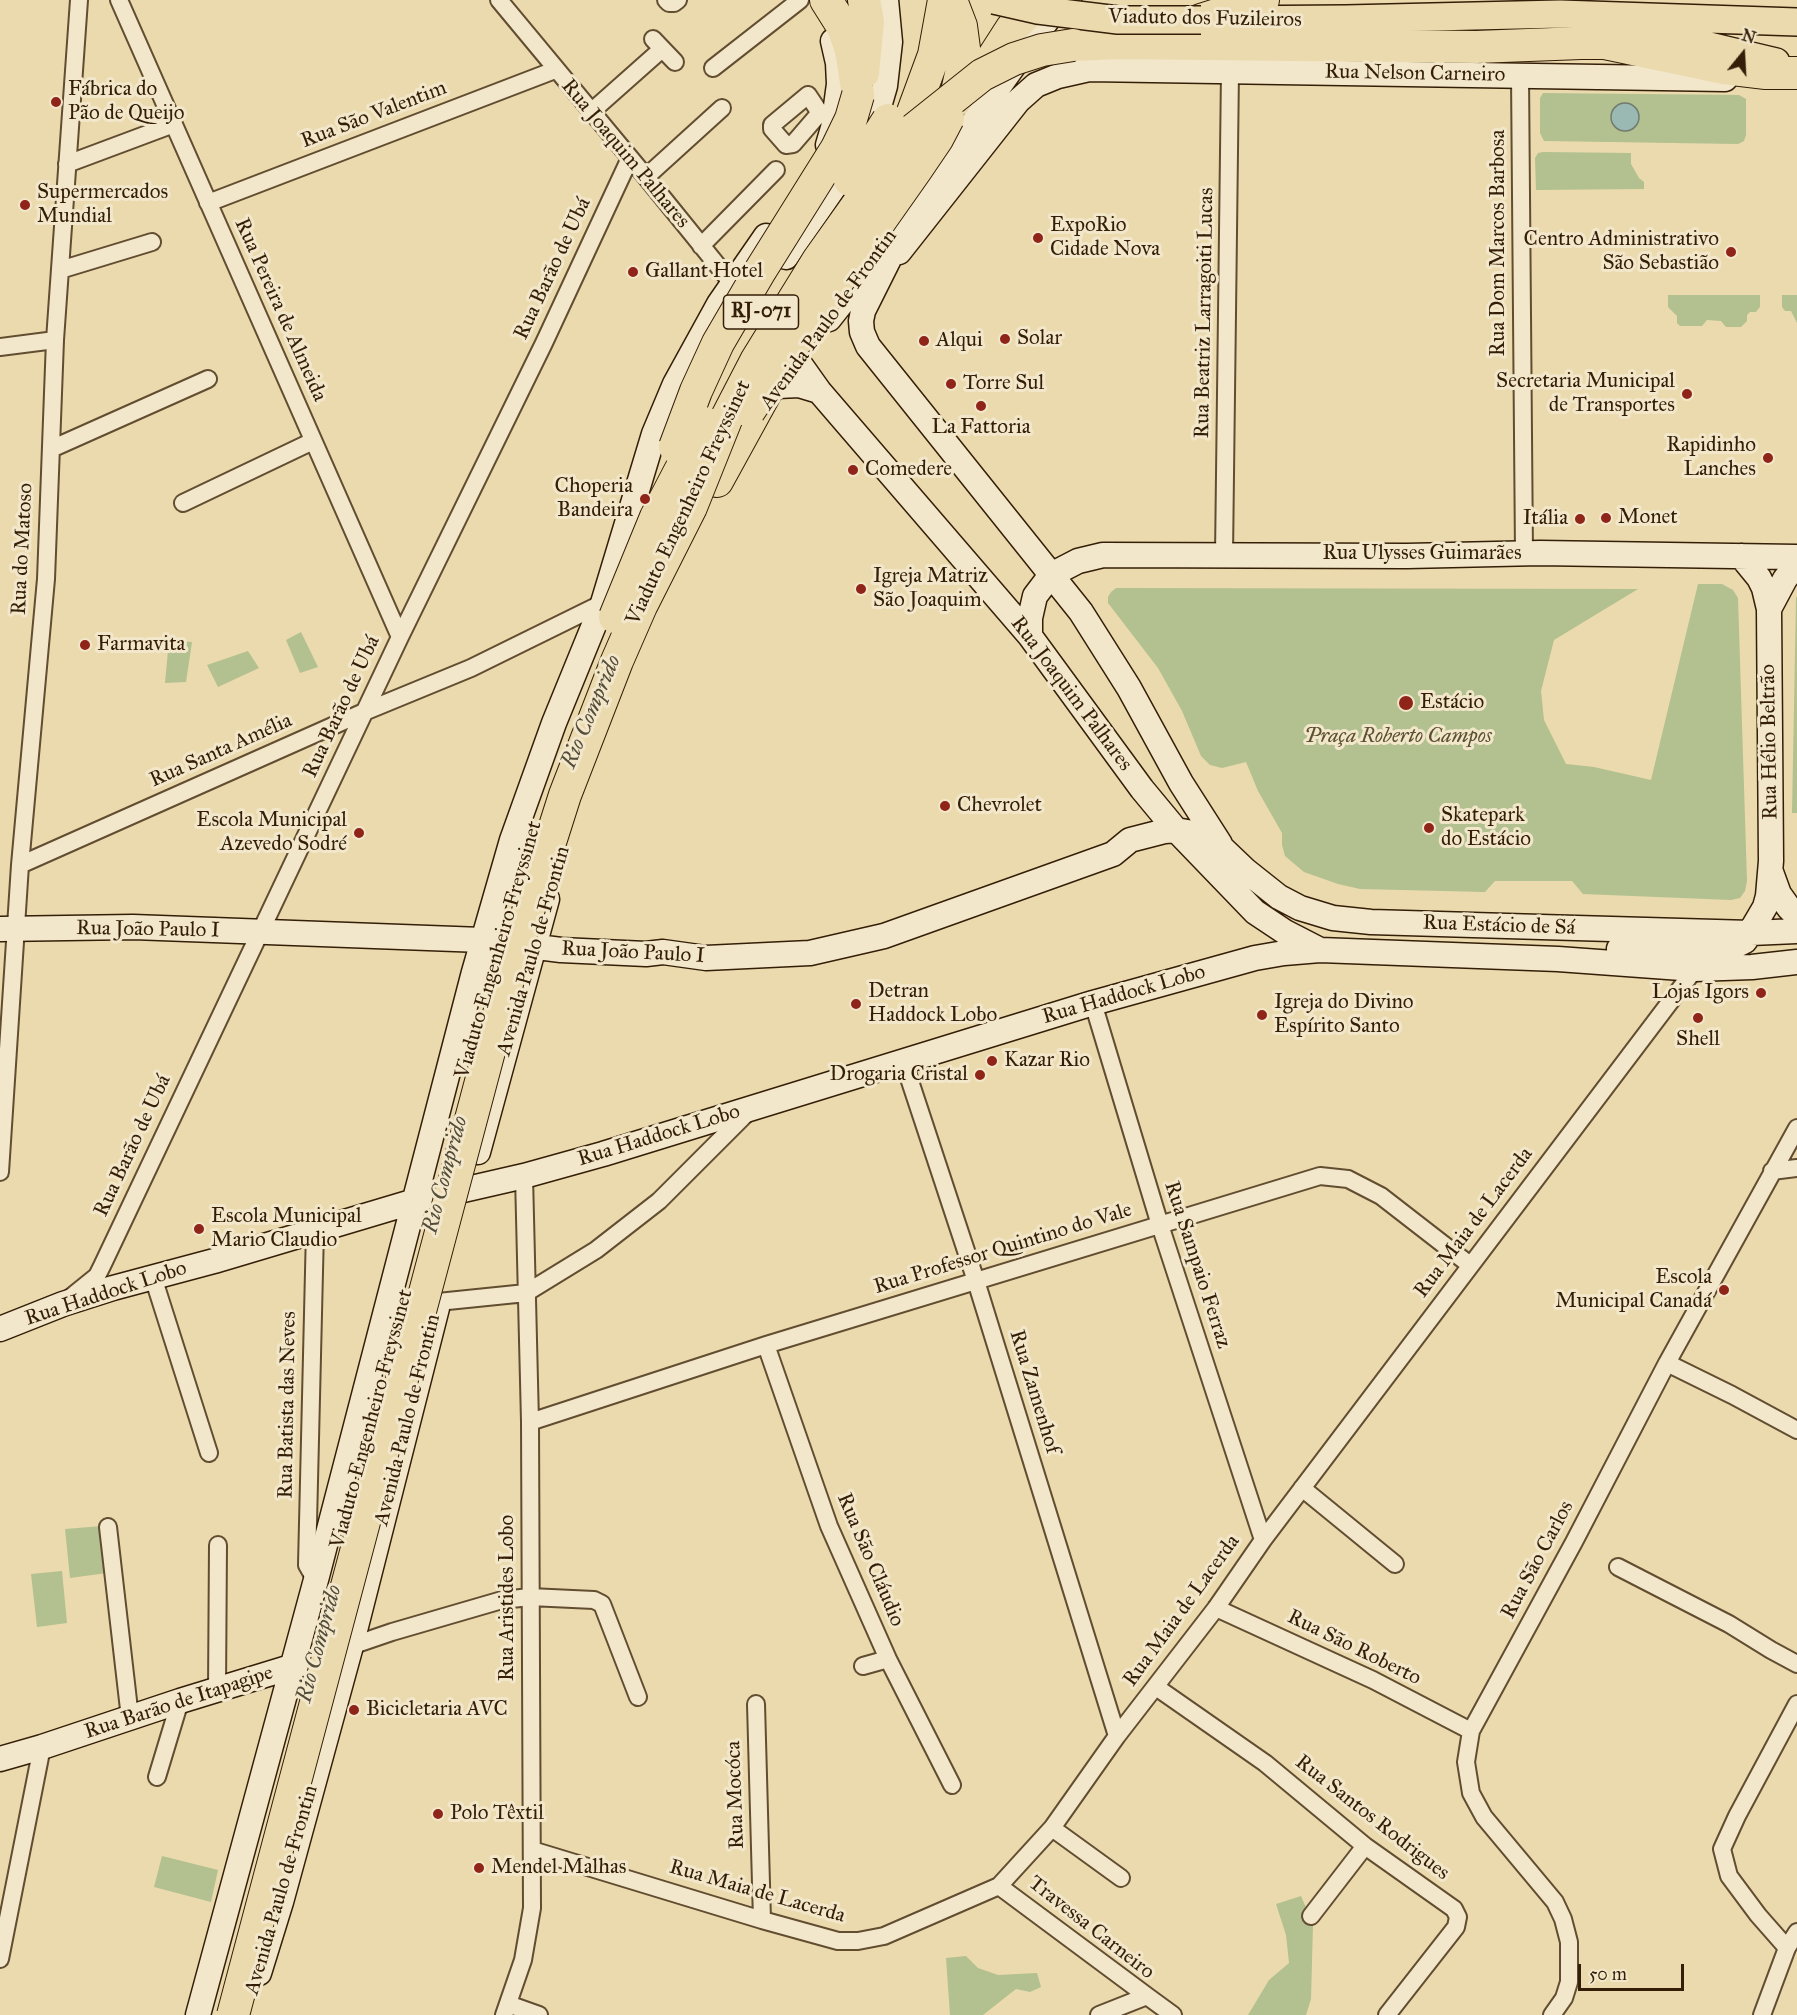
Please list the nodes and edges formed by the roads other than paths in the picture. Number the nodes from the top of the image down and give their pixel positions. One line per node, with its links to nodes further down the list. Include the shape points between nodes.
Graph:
1 (79, 0): 40 (street, Rua do Matoso)
2 (119, 0): 36 (street, Rua Pereira de Almeida)
3 (499, 0): 25 (street, Rua Joaquim Palhares)
4 (666, 0): 5 (street)
5 (678, 0)
6 (800, 0): 24 (street)
7 (815, 0): 31 (main road, Avenida Paulo de Frontin, via 827,24 838,63 839,84)
8 (826, 0): 17 (highway)
9 (932, 0): 38 (highway, RJ-071)
10 (944, 0): 61 (highway, via 934,55 894,177 785,353 766,392)
11 (951, 0): 34 (highway, via 961,26 964,56); 38 (highway, RJ-071, via 926,102)
12 (994, 0): 20 (main road, Viaduto dos Fuzileiros, bridge, via 1118,20)
13 (1045, 0): 34 (highway, via 1012,28 985,70)
14 (1069, 0): 44 (main road, Avenida Paulo de Frontin, via 1032,40)
15 (1648, 0): 19 (main road, via 1674,11)
16 (1260, 1): 20 (highway)
17 (865, 12): 31 (highway, via 851,50); 50 (main road, Avenida Paulo de Frontin, via 890,42 878,110 859,151)
18 (1560, 14): 19 (main road); 20 (main road, Viaduto dos Fuzileiros); 23 (main road)
19 (1709, 18): 21 (main road)
20 (1201, 20)
21 (1797, 22)
22 (675, 62): 35 (street, via 657,44)
23 (1797, 66)
24 (713, 68)
25 (555, 70): 35 (street, Rua Joaquim Palhares); 43 (street, Rua São Valentim)
26 (1230, 71): 27 (main road, Rua Nelson Carneiro); 29 (main road, Rua Nelson Carneiro, via 1089,69); 66 (street, Rua Beatriz Larragoiti Lucas)
27 (1521, 75): 28 (main road, Rua Nelson Carneiro, via 1772,80); 65 (street, Rua Dom Marcos Barbosa)
28 (1797, 75): 38 (highway, bridge, via 1725,68 1605,44 1581,43 1476,47 1073,45 1014,59)
29 (1036, 85): 44 (main road, Avenida Paulo de Frontin)
30 (808, 95): 31 (street, via 826,103); 32 (street); 37 (street, via 818,110)
31 (848, 100): 49 (main road, Avenida Paulo de Frontin, via 823,155); 64 (highway, bridge, via 851,119 837,148 718,343 682,424)
32 (794, 106): 37 (street); 37 (street, via 772,129 789,146)
33 (722, 108): 42 (street)
34 (951, 111): 63 (highway, bridge, via 937,140 753,404)
35 (591, 112): 39 (street, Rua Joaquim Palhares)
36 (174, 124): 40 (street); 43 (street, Rua Pereira de Almeida)
37 (810, 125)
38 (898, 127): 63 (highway, Viaduto Engenheiro Freyssinet / RJ-071, bridge, via 766,343 727,417); 64 (highway, Viaduto Engenheiro Freyssinet / RJ-071, bridge, via 834,203 787,269 740,348)
39 (630, 158): 42 (street, Rua Joaquim Palhares); 74 (street, Rua Barão de Ubá)
40 (68, 164): 48 (street, Rua do Matoso)
41 (776, 170): 46 (street)
42 (646, 177): 46 (street, Rua Joaquim Palhares)
43 (208, 203): 58 (street, Rua Pereira de Almeida)
44 (914, 219): 47 (main road, Avenida Paulo de Frontin); 47 (main road)
45 (152, 242): 48 (street)
46 (700, 246): 49 (street, Rua Joaquim Palhares)
47 (879, 266): 53 (main road, Avenida Paulo de Frontin); 70 (main road, Rua Joaquim Palhares, via 861,321 868,345)
48 (60, 270): 51 (street, Rua do Matoso)
49 (732, 285): 50 (street, Rua Joaquim Palhares); 57 (main road, Avenida Paulo de Frontin, via 675,384)
50 (752, 306): 57 (main road, Avenida Paulo de Frontin)
51 (56, 340): 52 (street); 59 (street, Rua do Matoso)
52 (0, 347)
53 (797, 360): 55 (main road, Avenida Paulo de Frontin); 56 (main road, Rua Joaquim Palhares)
54 (208, 379): 59 (street)
55 (778, 386): 56 (main road, via 799,385); 61 (main road, Avenida Paulo de Frontin)
56 (819, 392): 73 (main road, Rua Joaquim Palhares)
57 (654, 434): 60 (main road, Avenida Paulo de Frontin)
58 (313, 441): 62 (street); 74 (street, Rua Pereira de Almeida)
59 (51, 449): 84 (street, Rua do Matoso, via 46,579)
60 (644, 466): 61 (main road, via 678,457 694,459); 71 (main road, Avenida Paulo de Frontin)
61 (711, 473): 71 (main road, Avenida Paulo de Frontin)
62 (183, 504)
63 (691, 507): 164 (highway, Viaduto Engenheiro Freyssinet / RJ-071, bridge, via 617,661 546,850 517,946)
64 (656, 517): 163 (highway, Viaduto Engenheiro Freyssinet / RJ-071, bridge, via 567,732 520,868)
65 (1524, 554): 66 (main road, Rua Ulysses Guimarães); 67 (main road, Rua Ulysses Guimarães)
66 (1224, 555): 70 (main road, Rua Ulysses Guimarães, via 1103,555 1078,561)
67 (1741, 556): 68 (main road, Rua Ulysses Guimarães); 72 (main road, Rua Hélio Beltrão, via 1759,578)
68 (1797, 557)
69 (1797, 564): 72 (main road)
70 (1051, 575): 73 (main road, via 1035,596); 83 (main road, Rua Joaquim Palhares, via 1081,612 1129,688)
71 (631, 600): 76 (street, Rua Santa Amélia); 80 (main road, Avenida Paulo de Frontin, via 555,723); 82 (main road, Avenida Paulo de Frontin)
72 (1769, 609): 85 (main road, Rua Hélio Beltrão)
73 (1030, 636): 78 (main road, Rua Joaquim Palhares)
74 (400, 637): 75 (street, Rua Barão de Ubá)
75 (377, 685): 76 (street); 77 (street, Rua Barão de Ubá)
76 (396, 699): 77 (street, Rua Santa Amélia)
77 (364, 712): 84 (street, Rua Santa Amélia); 89 (street, Rua Barão de Ubá)
78 (1142, 789): 79 (main road, Rua Joaquim Palhares); 81 (main road, via 1140,824)
79 (1176, 830): 81 (main road, Rua João Paulo I); 83 (main road, Rua João Paulo I, via 1198,834); 93 (main road, Rua Joaquim Palhares, via 1255,912)
80 (512, 840): 82 (main road); 91 (main road, Avenida Paulo de Frontin)
81 (1130, 840): 92 (main road, Rua João Paulo I, via 1113,854 884,936 810,953 706,958 663,952)
82 (561, 848): 92 (main road, Avenida Paulo de Frontin)
83 (1223, 849): 90 (main road, Rua Estácio de Sá, via 1280,897 1333,918)
84 (20, 864): 87 (street, Rua do Matoso)
85 (1771, 870): 86 (main road, via 1779,894); 90 (main road, Rua Hélio Beltrão, via 1765,907)
86 (1797, 916)
87 (8, 929): 89 (main road, Rua João Paulo I, via 133,927); 103 (street, Rua do Matoso)
88 (1797, 931): 90 (main road, Rua Estácio de Sá)
89 (259, 933): 91 (main road, Rua João Paulo I); 112 (street, Rua Barão de Ubá)
90 (1751, 933): 94 (main road, via 1731,948 1623,949)
91 (482, 940): 92 (main road, Rua João Paulo I); 106 (main road, Avenida Paulo de Frontin)
92 (534, 947): 105 (main road, Avenida Paulo de Frontin)
93 (1320, 950): 94 (main road, Rua Estácio de Sá); 97 (main road, Rua Haddock Lobo, via 1255,958)
94 (1558, 959): 96 (main road, Rua Estácio de Sá)
95 (1797, 962): 96 (main road, Rua Estácio de Sá)
96 (1695, 969): 109 (street, Rua Maia de Lacerda)
97 (1093, 1003): 98 (main road, Rua Haddock Lobo); 107 (street, Rua Sampaio Ferraz)
98 (904, 1062): 99 (main road, Rua Haddock Lobo); 111 (street, Rua Zamenhof)
99 (752, 1107): 104 (main road, Rua Haddock Lobo); 113 (street, via 659,1201 596,1250)
100 (1797, 1128): 102 (street, Rua São Carlos)
101 (1797, 1168): 102 (street)
102 (1772, 1171): 117 (street, Rua São Carlos)
103 (0, 1173)
104 (524, 1176): 105 (main road, Rua Haddock Lobo); 113 (street, Rua Aristides Lobo)
105 (469, 1188): 106 (main road, Rua Haddock Lobo); 114 (main road, Avenida Paulo de Frontin)
106 (415, 1201): 108 (main road, Rua Haddock Lobo); 127 (main road, Avenida Paulo de Frontin)
107 (1160, 1224): 109 (street, Rua Professor Quintino do Vale, via 1320,1176 1348,1179 1381,1196); 111 (street, Rua Professor Quintino do Vale); 123 (street, Rua Sampaio Ferraz)
108 (315, 1230): 110 (main road, Rua Haddock Lobo); 127 (street, Rua Batista das Neves, via 308,1565)
109 (1470, 1265): 121 (street, Rua Maia de Lacerda)
110 (153, 1277): 112 (main road, Rua Haddock Lobo); 120 (street)
111 (976, 1281): 116 (street, Rua Professor Quintino do Vale); 143 (street, Rua Zamenhof)
112 (105, 1282): 115 (main road, Rua Haddock Lobo)
113 (526, 1293): 114 (street); 118 (street, Rua Aristides Lobo)
114 (438, 1302): 130 (main road, Avenida Paulo de Frontin)
115 (0, 1329)
116 (766, 1345): 118 (street, Rua Professor Quintino do Vale); 131 (street, Rua São Cláudio, via 829,1526)
117 (1667, 1363): 119 (street); 142 (street, Rua São Carlos)
118 (530, 1422): 128 (street, Rua Aristides Lobo)
119 (1797, 1430)
120 (209, 1453)
121 (1302, 1488): 123 (street, Rua Maia de Lacerda); 125 (street)
122 (108, 1527): 141 (street)
123 (1263, 1540): 129 (street, Rua Maia de Lacerda)
124 (218, 1545): 136 (street)
125 (1395, 1564)
126 (1618, 1567): 132 (street)
127 (317, 1576): 134 (main road, Avenida Paulo de Frontin)
128 (530, 1597): 130 (street, Rua Barão de Itapagipe, via 502,1600); 137 (street, Rua Barão de Itapagipe, via 599,1601); 150 (street, Rua Aristides Lobo)
129 (1216, 1608): 135 (street, Rua Maia de Lacerda); 142 (street, Rua São Roberto, via 1373,1680)
130 (350, 1646): 134 (main road, Rua Barão de Itapagipe); 154 (main road, Avenida Paulo de Frontin)
131 (888, 1659): 133 (street); 147 (street, Rua São Cláudio)
132 (1797, 1664)
133 (863, 1666)
134 (293, 1667): 136 (main road, Rua Barão de Itapagipe); 153 (main road, Avenida Paulo de Frontin)
135 (1156, 1687): 143 (street, Rua Maia de Lacerda); 149 (street, Rua Santos Rodrigues, via 1265,1763)
136 (217, 1690): 138 (main road, Rua Barão de Itapagipe)
137 (638, 1697)
138 (180, 1701): 141 (main road, Rua Barão de Itapagipe); 146 (street)
139 (756, 1704): 156 (street, Rua Mocóca)
140 (1797, 1704): 158 (street, via 1722,1849 1729,1876)
141 (130, 1718): 144 (main road, Rua Barão de Itapagipe)
142 (1471, 1731): 170 (street, Rua São Carlos, via 1466,1762 1470,1793 1484,1817 1555,1902 1563,1919 1569,1942 1569,1982)
143 (1117, 1736): 148 (street, Rua Maia de Lacerda)
144 (42, 1747): 145 (main road, Rua Barão de Itapagipe); 159 (street)
145 (0, 1759)
146 (158, 1777)
147 (952, 1785)
148 (1052, 1828): 151 (street); 152 (street, Rua Maia de Lacerda)
149 (1365, 1846): 155 (street); 169 (street, Rua Santos Rodrigues, via 1455,1909 1458,1917 1456,1927)
150 (532, 1850): 156 (street, Rua Maia de Lacerda); 161 (street, Rua Aristides Lobo, via 528,1938)
151 (1121, 1878)
152 (999, 1886): 156 (street, Rua Maia de Lacerda, via 884,1936 858,1941 830,1939); 160 (street, Travessa Carneiro)
153 (232, 1888): 154 (main road); 162 (main road, Avenida Paulo de Frontin)
154 (281, 1902): 165 (main road, Avenida Paulo de Frontin)
155 (1311, 1916)
156 (762, 1920)
157 (1797, 1932): 158 (street)
158 (1787, 1948): 171 (street)
159 (0, 1959)
160 (1147, 1996): 167 (street, Travessa Carneiro); 168 (street)
161 (506, 2010): 166 (street)
162 (198, 2015)
163 (213, 2015)
164 (233, 2015)
165 (246, 2015)
166 (539, 2015)
167 (1099, 2015)
168 (1173, 2015)
169 (1387, 2015)
170 (1552, 2015)
171 (1762, 2015)

